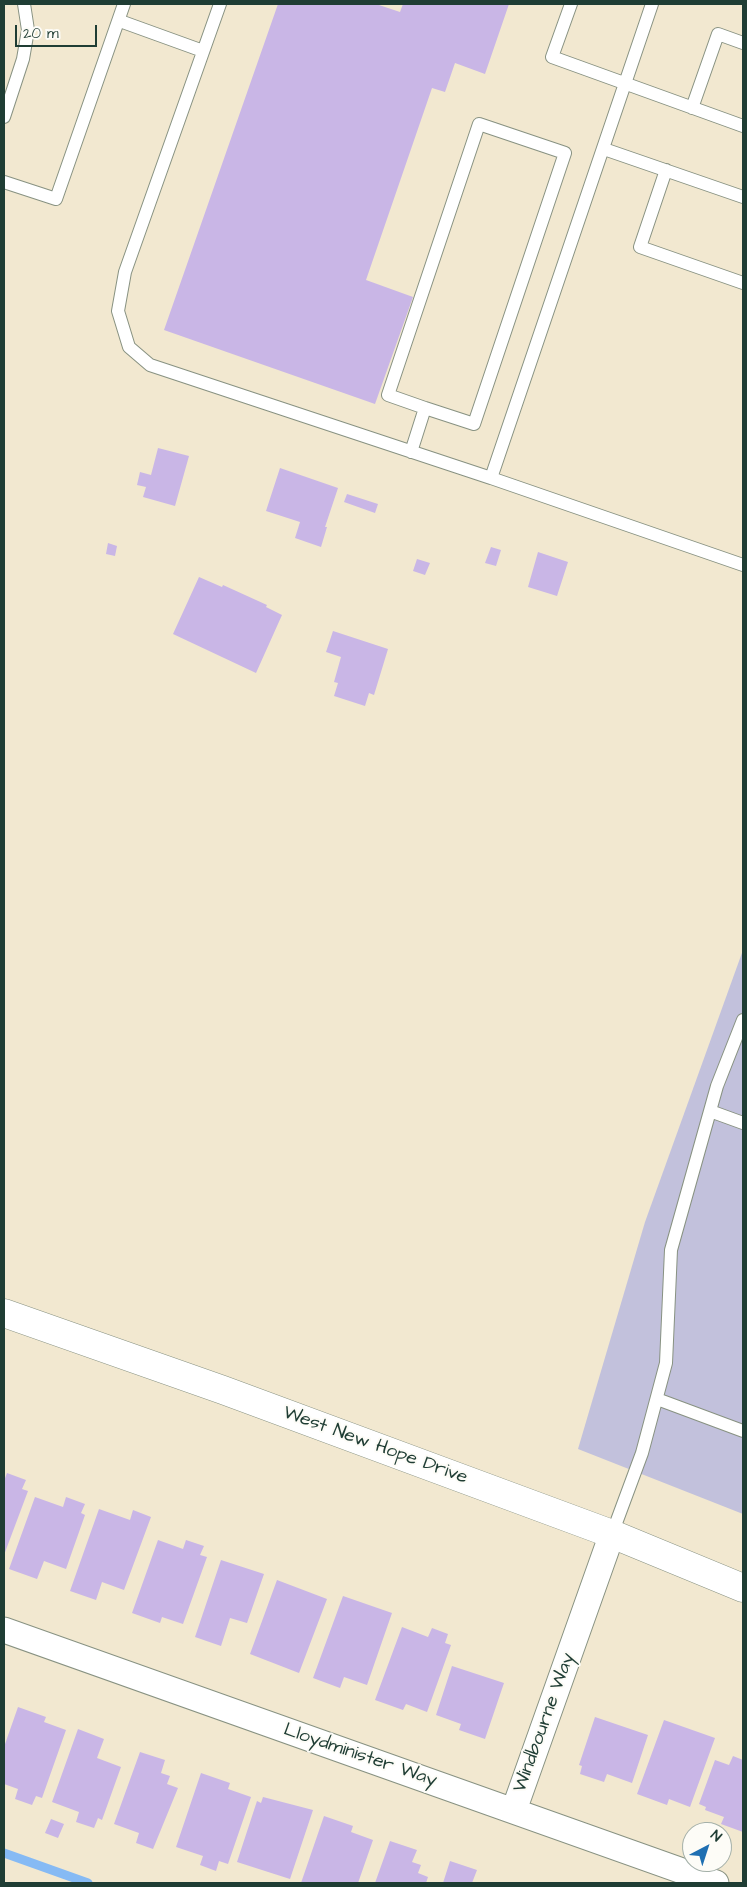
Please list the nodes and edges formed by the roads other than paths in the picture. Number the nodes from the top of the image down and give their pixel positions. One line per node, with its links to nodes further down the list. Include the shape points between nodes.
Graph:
1 (24, 4): 11 (lane, via 28,30 23,60)
2 (124, 4): 6 (lane)
3 (220, 4): 8 (lane)
4 (570, 4): 9 (lane, via 552,57)
5 (652, 4): 9 (lane)
6 (120, 21): 8 (lane); 15 (lane, via 56,199)
7 (743, 43): 10 (lane, via 718,34)
8 (203, 51): 19 (lane, via 125,272 118,311 129,347 150,365)
9 (626, 83): 10 (lane); 13 (lane)
10 (692, 108): 12 (lane)
11 (4, 117)
12 (743, 126)
13 (604, 149): 14 (lane); 20 (lane)
14 (666, 170): 16 (lane); 17 (lane, via 640,247)
15 (4, 182)
16 (743, 197)
17 (743, 283)
18 (425, 408): 18 (lane, via 474,424 565,153 479,124 388,395); 19 (lane)
19 (411, 452): 20 (lane)
20 (491, 478): 21 (lane)
21 (743, 565)
22 (743, 1020): 23 (lane)
23 (710, 1111): 24 (lane); 26 (lane, via 671,1250 666,1363)
24 (743, 1123)
25 (4, 1313): 28 (main road, West New Hope Drive, via 224,1390)
26 (657, 1399): 27 (lane); 28 (lane, via 642,1452)
27 (743, 1431)
28 (612, 1534): 29 (main road, West New Hope Drive); 31 (street, Windbourne Way)
29 (743, 1588)
30 (4, 1630): 31 (street, Lloydminister Way)
31 (514, 1810): 32 (street, Lloydminister Way)
32 (716, 1883)

